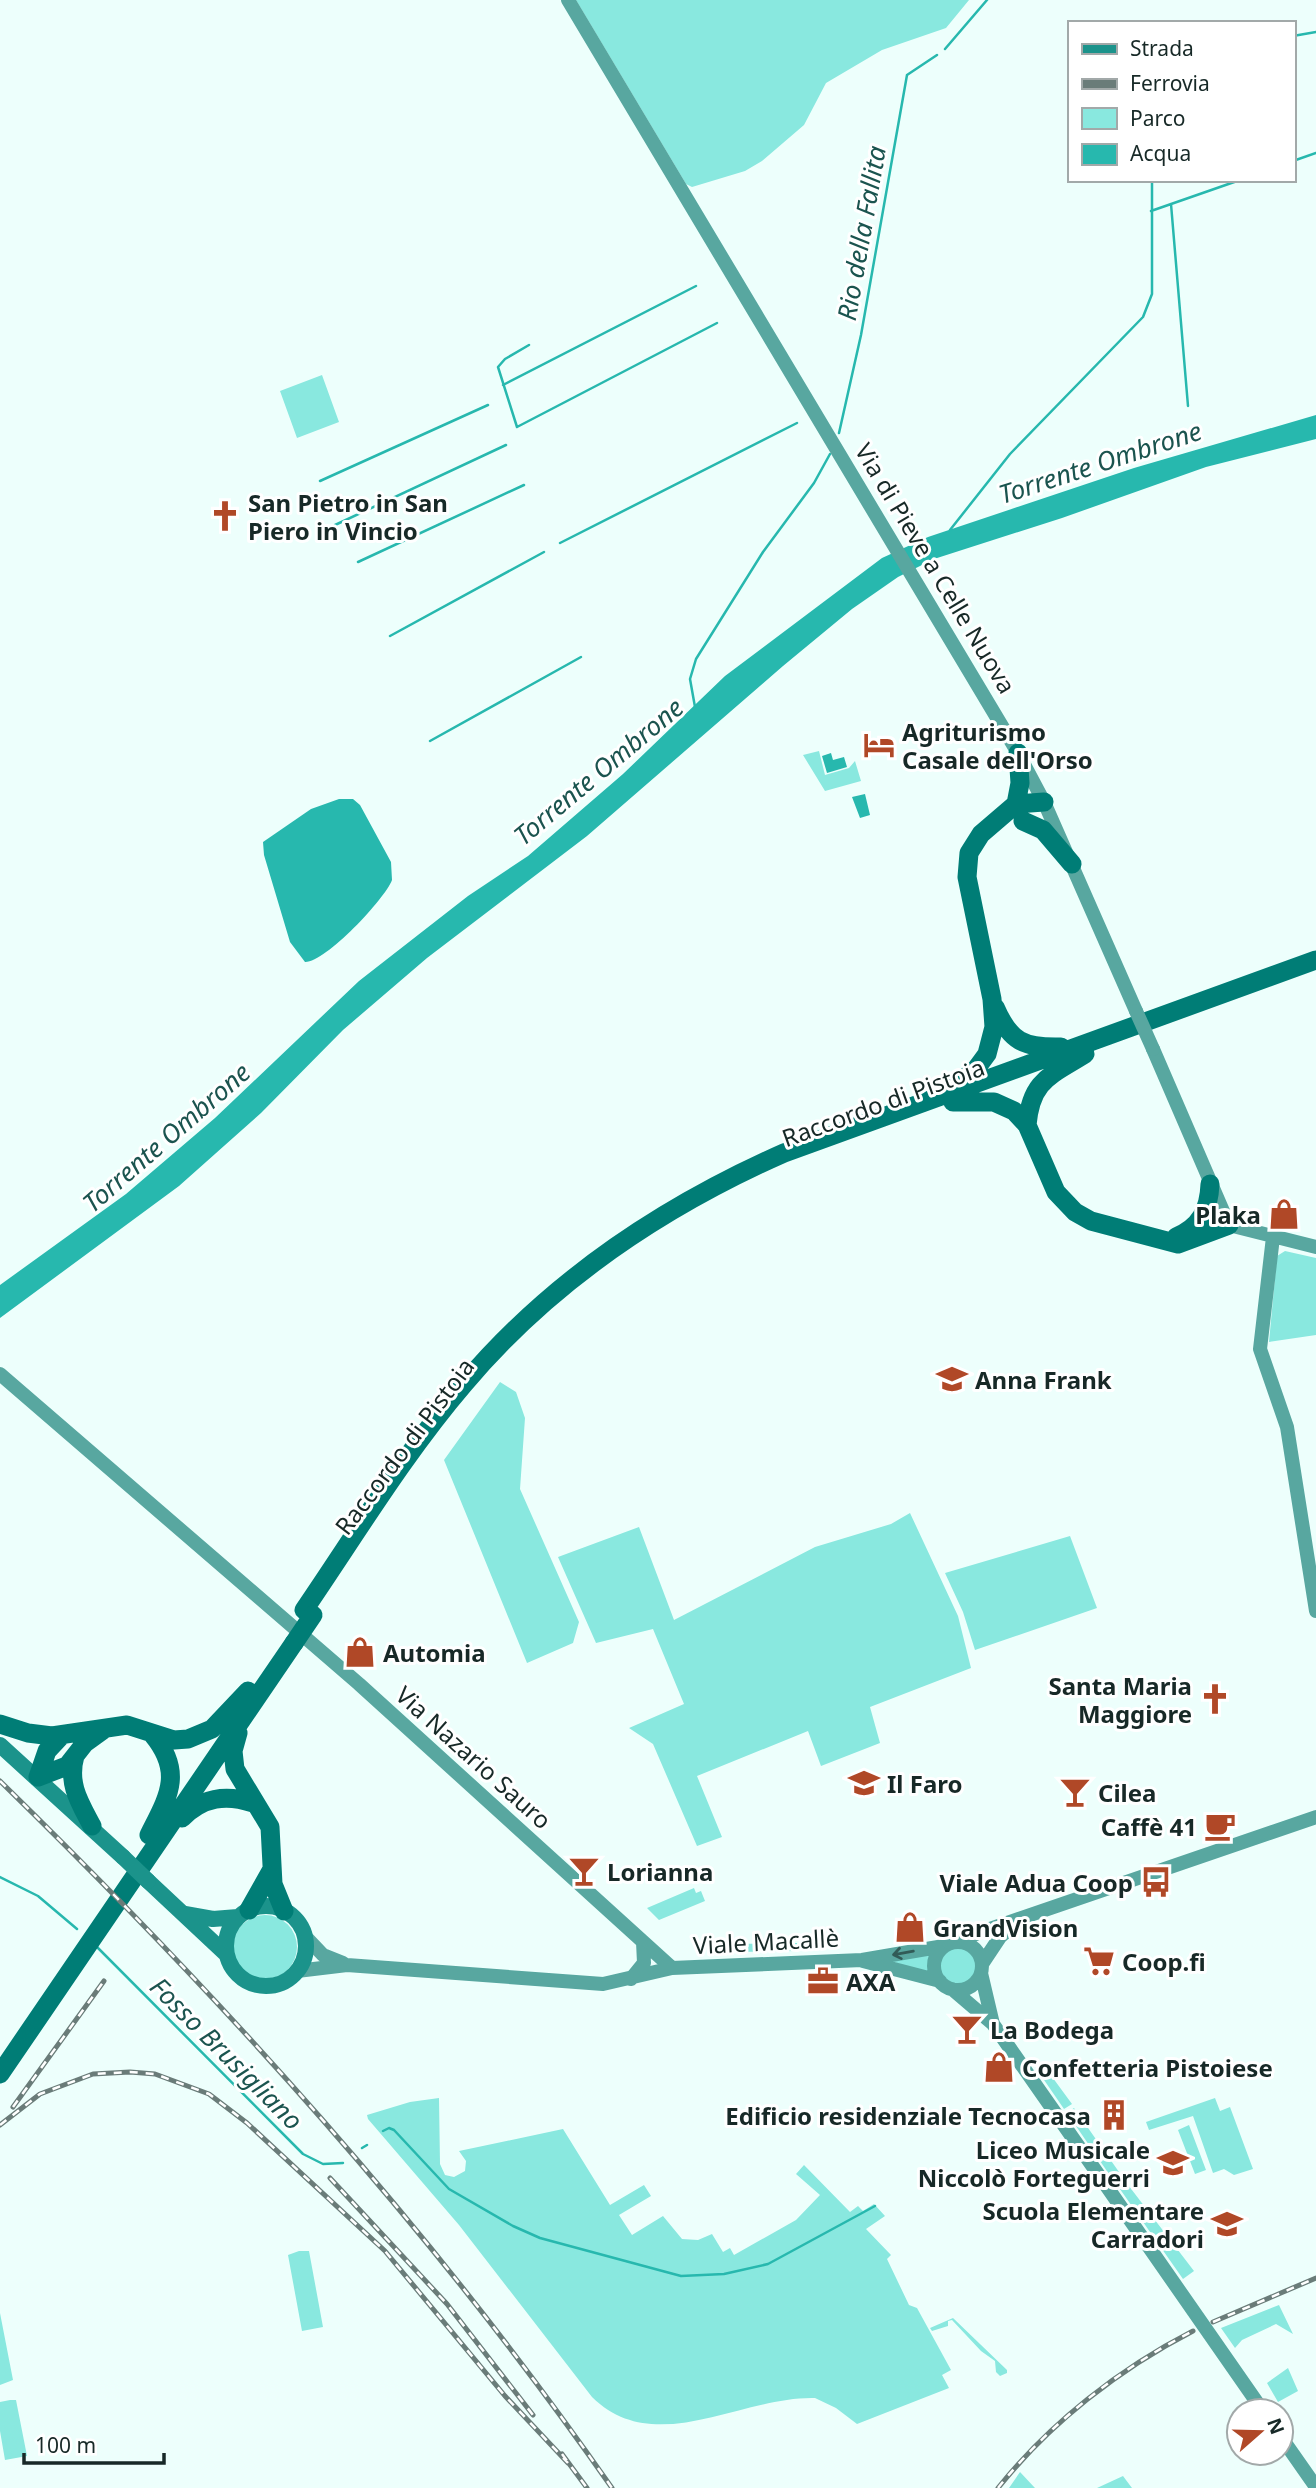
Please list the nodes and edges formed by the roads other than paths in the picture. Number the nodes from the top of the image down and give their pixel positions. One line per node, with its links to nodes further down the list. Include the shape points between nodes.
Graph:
1 (568, 0): 2 (main road, Via di Pieve a Celle Nuova)
2 (1018, 753): 3 (main road, Via di Pieve a Celle Nuova); 4 (highway)
3 (1044, 802): 4 (highway, via 1033,815); 5 (main road, Via di Pieve a Celle Nuova)
4 (1019, 813): 5 (highway, via 1043,830); 8 (highway, via 987,830 972,846 967,868)
5 (1072, 864): 12 (main road, Via di Pieve a Celle Nuova, bridge)
6 (1316, 960): 9 (highway, Raccordo di Pistoia)
7 (1316, 971): 9 (highway, Raccordo di Pistoia)
8 (992, 999): 9 (highway, via 1005,1027 1021,1042); 10 (highway, via 993,1039 987,1054)
9 (1081, 1050): 10 (highway, Raccordo di Pistoia); 11 (highway, via 1036,1088)
10 (949, 1098): 11 (highway, via 998,1102); 20 (highway, Raccordo di Pistoia, via 784,1153 730,1177 654,1220 588,1266 522,1323 459,1389 404,1463)
11 (1027, 1125): 16 (highway, via 1048,1179 1075,1212 1098,1224)
12 (1210, 1184): 13 (highway); 14 (main road, Via di Pieve a Celle Nuova)
13 (1202, 1218): 14 (highway); 16 (highway, via 1184,1234)
14 (1227, 1222): 15 (main road); 16 (highway, via 1185,1243)
15 (1273, 1237): 17 (main road); 19 (main road, via 1260,1349 1287,1427)
16 (1162, 1242)
17 (1316, 1247)
18 (0, 1374): 38 (main road, Via Nazario Sauro, via 359,1684)
19 (1316, 1611)
20 (249, 1700): 23 (highway, via 205,1733 181,1740); 28 (highway, via 233,1757); 31 (highway, Raccordo di Pistoia)
21 (0, 1724): 24 (highway, via 27,1733)
22 (107, 1727): 23 (highway, via 133,1726); 24 (highway); 26 (highway)
23 (153, 1735): 31 (highway, via 167,1754 171,1776)
24 (61, 1736): 27 (highway, via 47,1751)
25 (0, 1745): 27 (main road)
26 (75, 1756): 27 (highway, via 67,1766); 30 (highway, via 74,1788)
27 (38, 1777): 30 (main road)
28 (253, 1803): 31 (highway, via 226,1797 205,1801); 32 (highway, via 270,1827)
29 (1316, 1817): 36 (main road)
30 (92, 1826): 34 (main road, bridge)
31 (153, 1840): 50 (highway, Raccordo di Pistoia); 51 (highway, Raccordo di Pistoia)
32 (271, 1871): 33 (highway); 35 (highway)
33 (284, 1911): 35 (main road, via 267,1906); 37 (main road)
34 (184, 1914): 35 (main road, via 213,1919); 41 (main road)
35 (244, 1914): 41 (main road, via 227,1936)
36 (1022, 1919): 39 (main road); 45 (main road, via 1000,1937)
37 (304, 1935): 43 (main road, via 323,1955); 46 (main road, via 304,1957)
38 (643, 1942): 44 (main road, Via Nazario Sauro); 47 (main road, via 644,1963)
39 (959, 1942): 40 (main road); 45 (main road, via 973,1947)
40 (944, 1946): 42 (main road, Viale Macallè, one-way to 42); 48 (main road, via 934,1964)
41 (227, 1955): 46 (main road, via 239,1976 258,1986 280,1984)
42 (862, 1960): 44 (main road, Viale Macallè); 48 (main road, Viale Macallè)
43 (347, 1965): 46 (main road); 47 (main road, Viale Macallè, via 597,1984)
44 (672, 1968): 47 (main road, Viale Macallè)
45 (981, 1969): 48 (main road, via 970,1987); 49 (main road, Viale Macallè)
46 (297, 1970)
47 (631, 1979)
48 (946, 1985): 49 (main road, Viale Macallè)
49 (993, 2024): 52 (main road, Viale Macallè, bridge)
50 (0, 2055)
51 (0, 2074)
52 (1253, 2397)
53 (1295, 2457): 54 (main road)
54 (1316, 2487)

